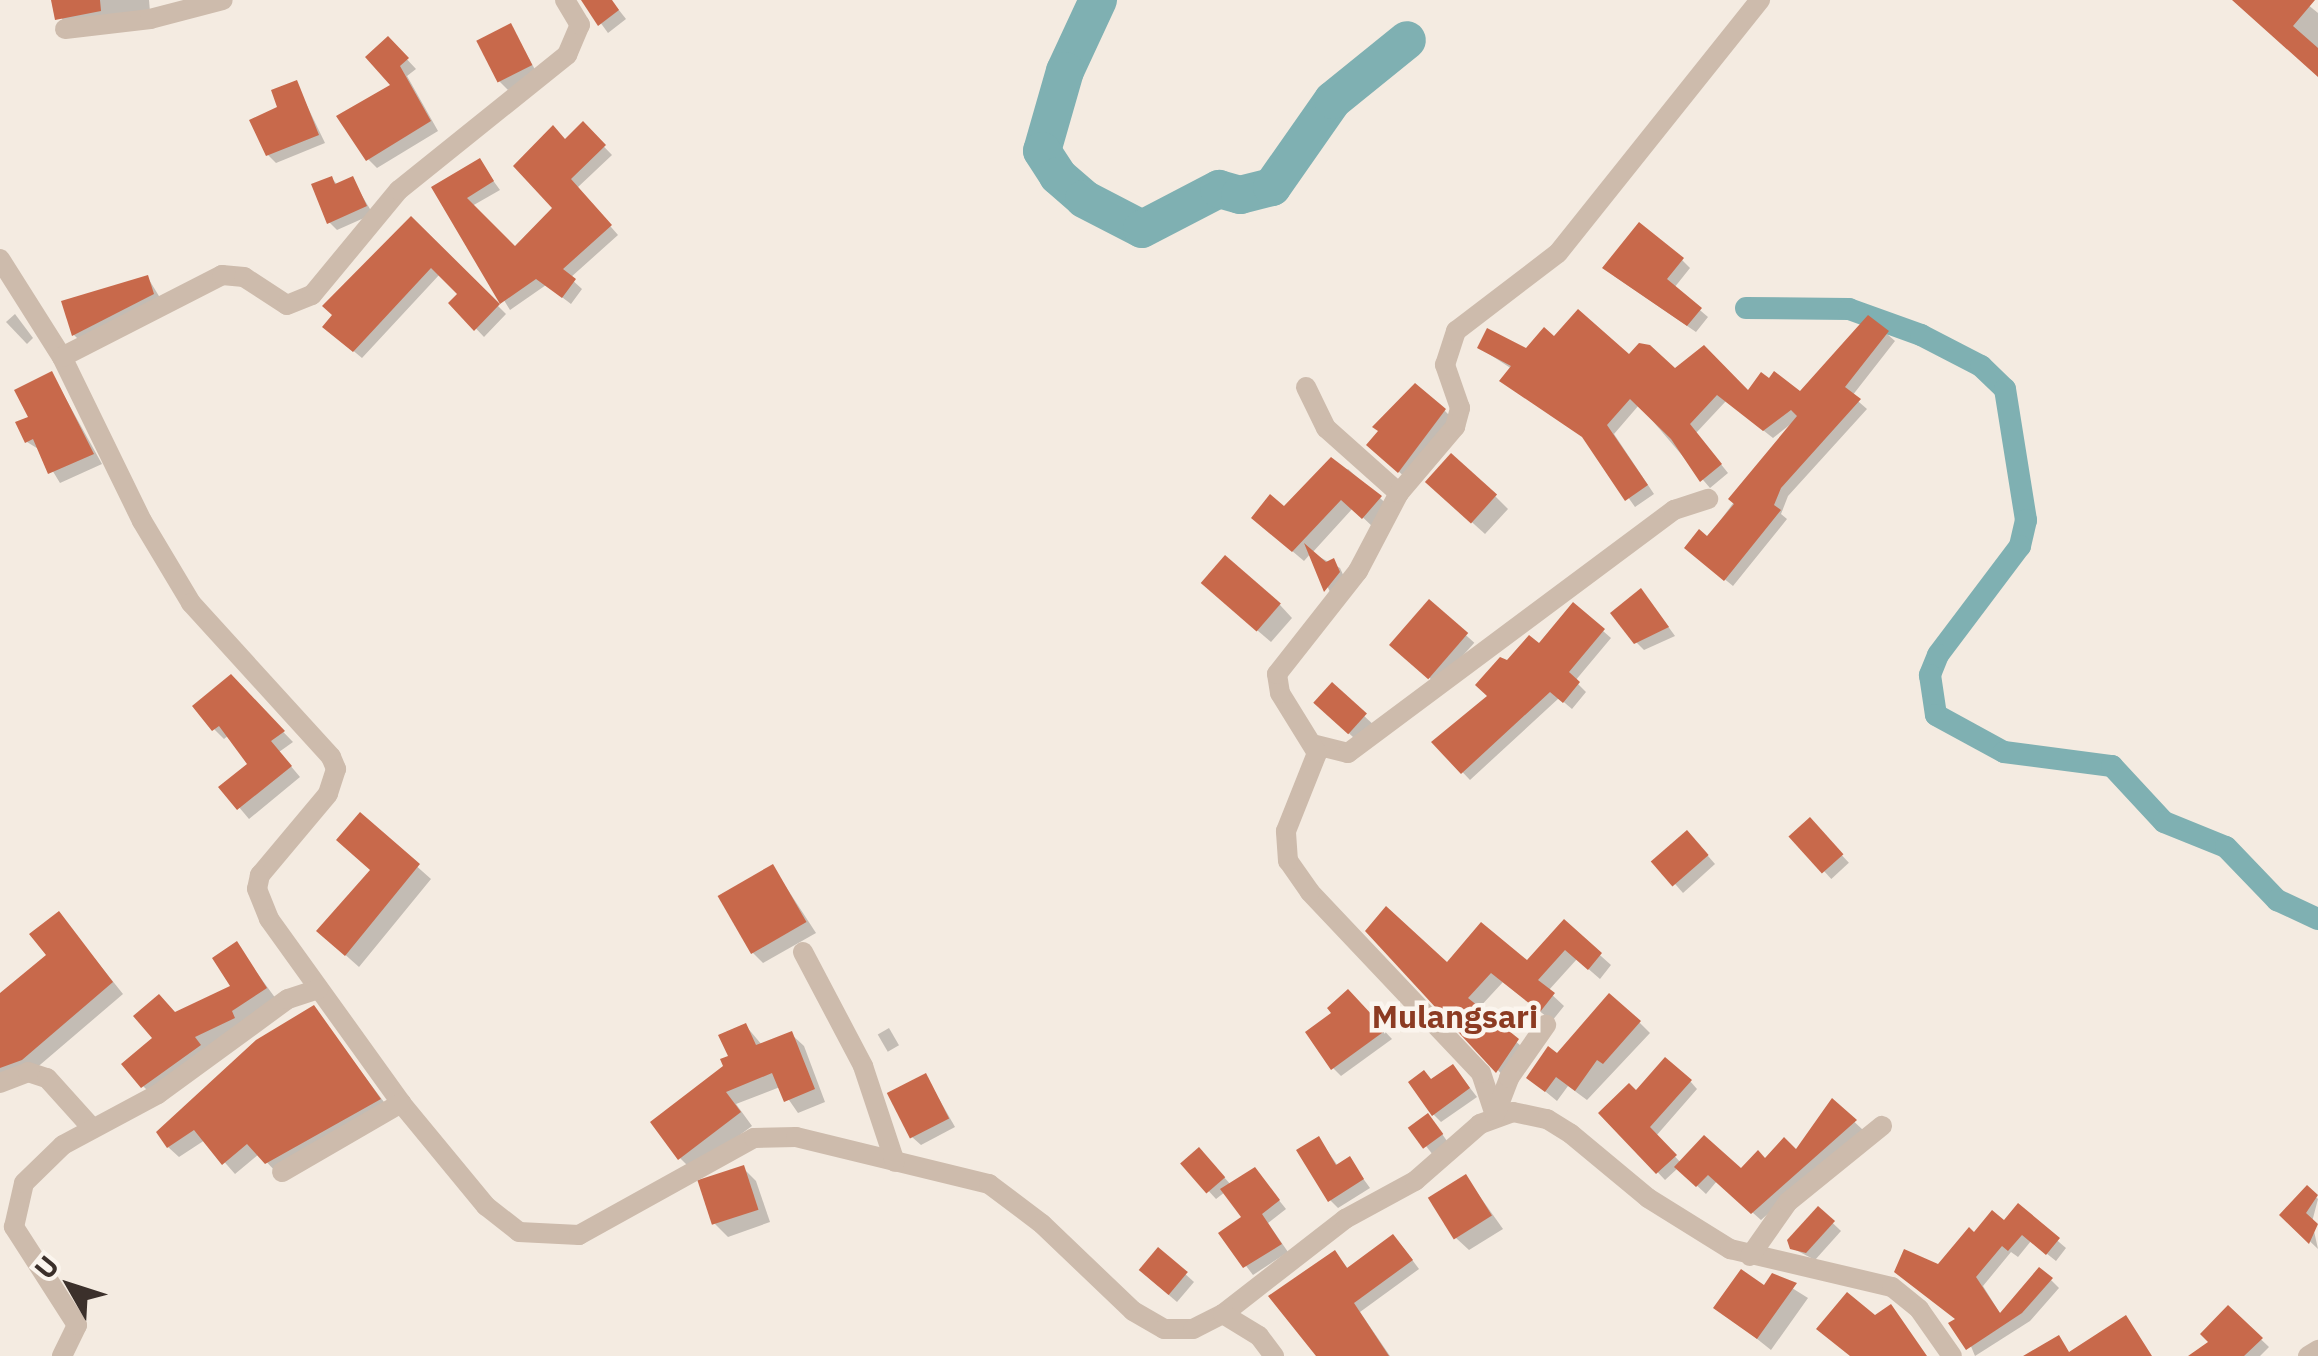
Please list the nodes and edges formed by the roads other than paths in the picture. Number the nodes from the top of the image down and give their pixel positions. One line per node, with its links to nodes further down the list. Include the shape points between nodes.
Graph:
1 (222, 0): 4 (street, via 150,19)
2 (565, 0): 6 (street, via 580,25 567,54 400,190 312,295 287,305 244,277 222,276)
3 (1760, 0): 8 (street, via 1558,253 1456,332 1445,366 1459,416)
4 (65, 29)
5 (0, 259): 6 (street)
6 (62, 357): 12 (street, via 142,521 191,603 331,757 336,770 328,794 268,860 257,889 269,919)
7 (1306, 386): 8 (street, via 1326,428)
8 (1399, 493): 10 (street, via 1358,571 1277,674 1280,693)
9 (1708, 500): 10 (street, via 1674,510 1348,753)
10 (1316, 745): 16 (street, via 1286,831 1288,862 1481,1073)
11 (803, 952): 19 (street, via 863,1066)
12 (318, 989): 15 (street); 18 (street, via 288,999 158,1094)
13 (1546, 1025): 16 (street, via 1503,1088)
14 (0, 1083): 18 (street, via 28,1072 46,1078)
15 (401, 1103): 19 (street, via 486,1206 536,1237 579,1234 607,1223 754,1138 816,1140); 20 (street)
16 (1495, 1115): 21 (street, via 1547,1119 1648,1198); 22 (street, via 1415,1181 1345,1219)
17 (1882, 1126): 21 (street, via 1788,1202)
18 (92, 1128): 24 (street, via 36,1168 16,1195 12,1217 20,1244 77,1326)
19 (895, 1162): 22 (street, via 967,1176 1012,1197 1151,1324 1192,1329)
20 (282, 1172)
21 (1750, 1256): 26 (street, via 1892,1287 1919,1309)
22 (1223, 1314): 25 (street, via 1258,1336)
23 (2318, 1350): 27 (street)
24 (62, 1356)
25 (1274, 1356)
26 (1952, 1356)
27 (2308, 1356)

